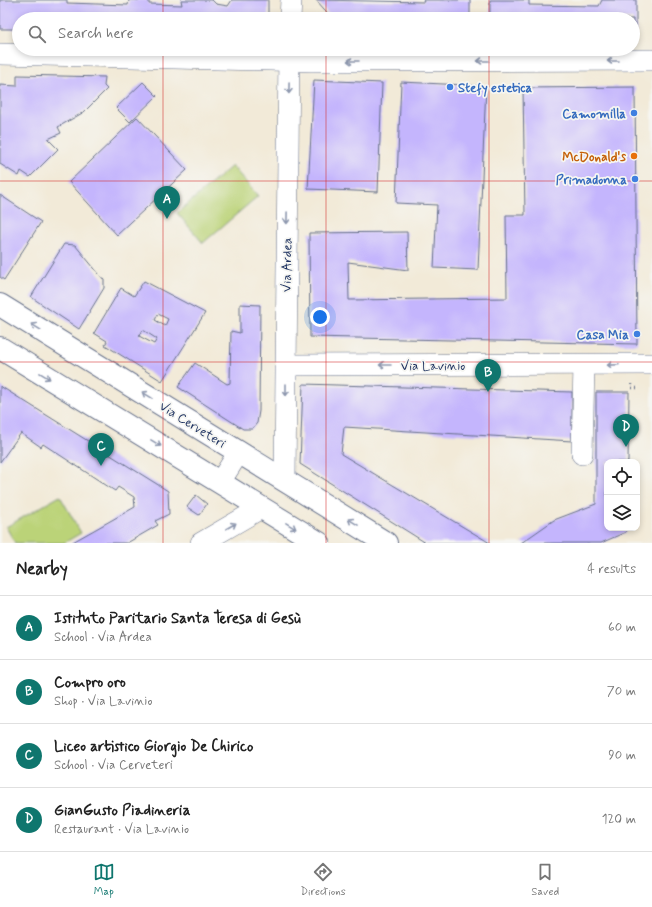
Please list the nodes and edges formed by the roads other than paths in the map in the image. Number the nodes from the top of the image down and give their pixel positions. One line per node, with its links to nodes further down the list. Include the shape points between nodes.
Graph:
1 (290, 0): 2 (street)
2 (290, 12)
3 (0, 54): 4 (street)
4 (12, 54)
5 (289, 56): 10 (street, Via Ardea, one-way to 10)
6 (362, 56): 7 (street, one-way to 6)
7 (652, 60)
8 (0, 305): 13 (main road, Via Cerveteri, one-way to 8)
9 (0, 348): 16 (main road, one-way to 16)
10 (286, 364): 12 (street, Via Lavinio, one-way to 10); 15 (street, Via Ardea, one-way to 15)
11 (652, 364): 12 (street, Via Lavinio, one-way to 12)
12 (584, 365): 14 (street)
13 (239, 452): 15 (main road, Via Cerveteri); 16 (street)
14 (582, 454)
15 (285, 481): 20 (main road, Via Cerveteri, one-way to 15)
16 (220, 482): 17 (main road)
17 (261, 508): 18 (street, one-way to 17); 19 (main road, one-way to 19)
18 (201, 543)
19 (319, 543)
20 (386, 543)

